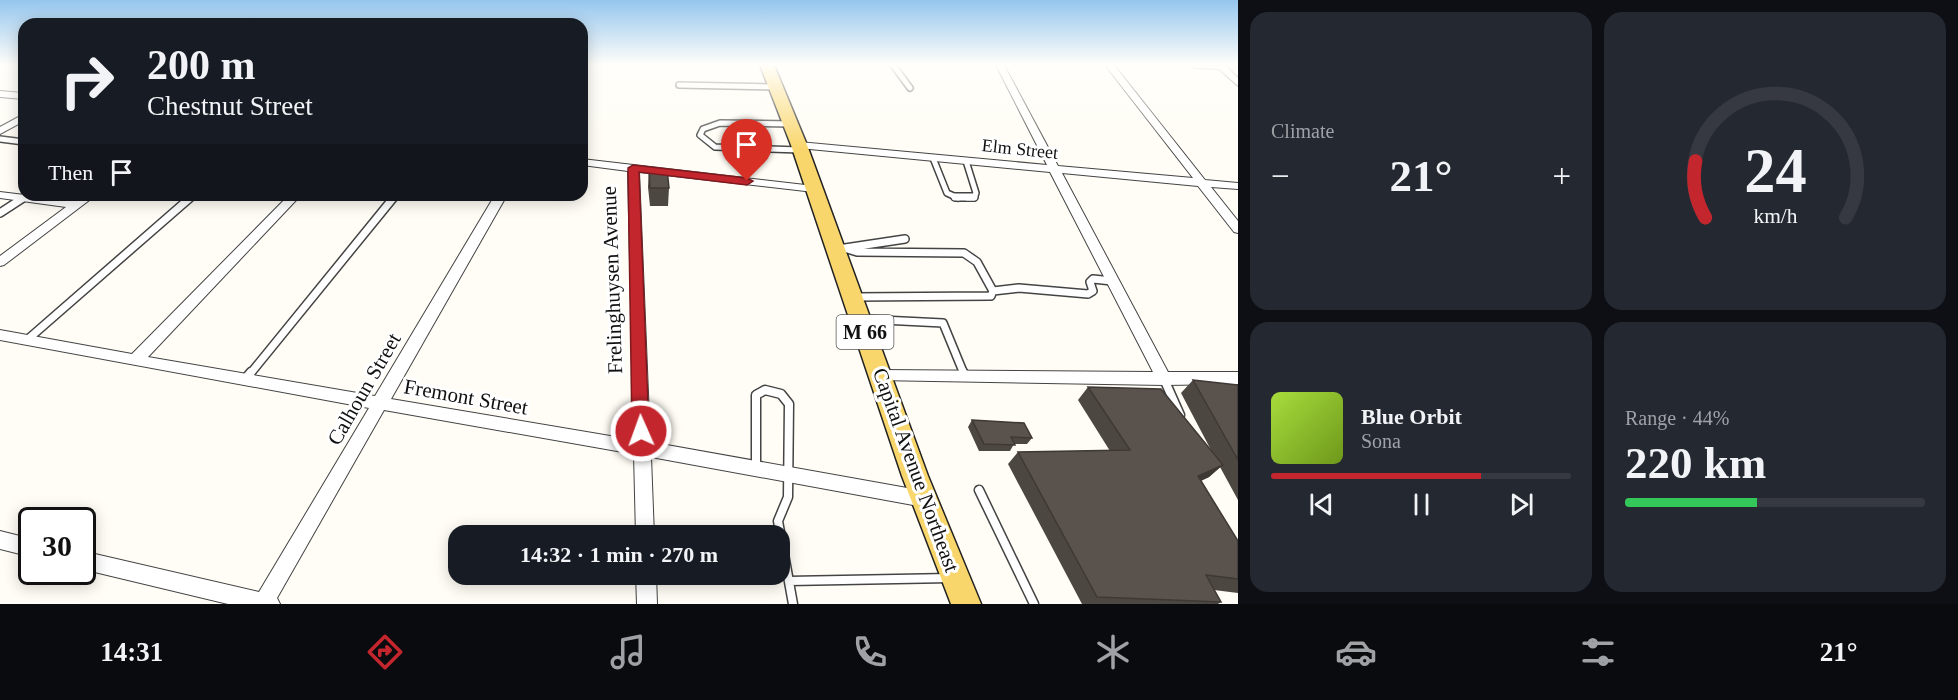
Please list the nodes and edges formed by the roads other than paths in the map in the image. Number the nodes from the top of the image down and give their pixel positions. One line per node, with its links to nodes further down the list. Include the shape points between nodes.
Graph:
1 (779, 93): 7 (main road, Capital Avenue Northeast / M 66)
2 (1015, 93): 16 (street)
3 (1131, 93): 17 (street)
4 (0, 94): 5 (street)
5 (18, 96)
6 (18, 120): 8 (street)
7 (791, 124): 11 (main road, Capital Avenue Northeast / M 66); 11 (lane, via 720,123 703,129 700,135 715,147)
8 (0, 131)
9 (0, 139): 10 (lane)
10 (18, 141)
11 (800, 148): 12 (street, Elm Street); 19 (main road, Capital Avenue Northeast / M 66)
12 (933, 158): 13 (street, Elm Street); 13 (lane, via 947,193 959,200 974,198 976,193)
13 (966, 161): 16 (street, Elm Street)
14 (588, 163): 15 (street)
15 (633, 168): 19 (street); 49 (street, Frelinghuysen Avenue)
16 (1054, 169): 17 (street, Elm Street); 35 (street)
17 (1201, 183): 18 (street, Elm Street); 31 (street)
18 (1238, 186)
19 (814, 189): 33 (main road, Capital Avenue Northeast / M 66)
20 (0, 195): 21 (street)
21 (18, 197)
22 (18, 201): 30 (lane)
23 (45, 201): 29 (street)
24 (82, 201): 29 (street)
25 (186, 201): 40 (lane)
26 (289, 201): 41 (street)
27 (391, 201): 45 (lane)
28 (498, 201): 47 (street, Calhoun Street)
29 (76, 205): 34 (street)
30 (0, 213)
31 (1238, 229)
32 (905, 239): 33 (lane)
33 (840, 249): 36 (lane, via 964,254 977,262); 37 (main road, Capital Avenue Northeast / M 66)
34 (0, 262)
35 (1112, 281): 36 (lane, via 1093,279 1093,291 1088,294 1019,288); 46 (street)
36 (993, 291): 37 (lane, via 991,296)
37 (853, 297): 38 (main road, Capital Avenue Northeast / M 66)
38 (861, 319): 42 (main road, Capital Avenue Northeast / M 66); 43 (lane, via 943,323)
39 (1, 336): 40 (street, Fremont Street)
40 (27, 340): 41 (street, Fremont Street)
41 (136, 359): 45 (street, Fremont Street)
42 (881, 376): 43 (street); 53 (main road, Capital Avenue Northeast / M 66)
43 (965, 376): 46 (street)
44 (1238, 378): 46 (street)
45 (245, 379): 47 (street, Fremont Street)
46 (1164, 379): 48 (lane)
47 (381, 403): 49 (street, Fremont Street); 63 (street, Calhoun Street)
48 (1184, 421)
49 (642, 450): 50 (street, Fremont Street); 54 (street, Frelinghuysen Avenue)
50 (756, 467): 51 (street, Fremont Street); 51 (lane, via 756,395 765,390 781,394 789,404)
51 (789, 474): 53 (street, Fremont Street); 55 (lane, via 787,501)
52 (979, 490): 66 (lane)
53 (924, 500): 62 (main road, Capital Avenue Northeast / M 66)
54 (645, 525)
55 (779, 525)
56 (0, 540): 57 (street)
57 (18, 544)
58 (96, 563): 63 (street)
59 (790, 581): 62 (lane)
60 (646, 585): 64 (street)
61 (790, 585): 65 (lane)
62 (961, 591)
63 (266, 604)
64 (647, 604)
65 (793, 604)
66 (1034, 604)

